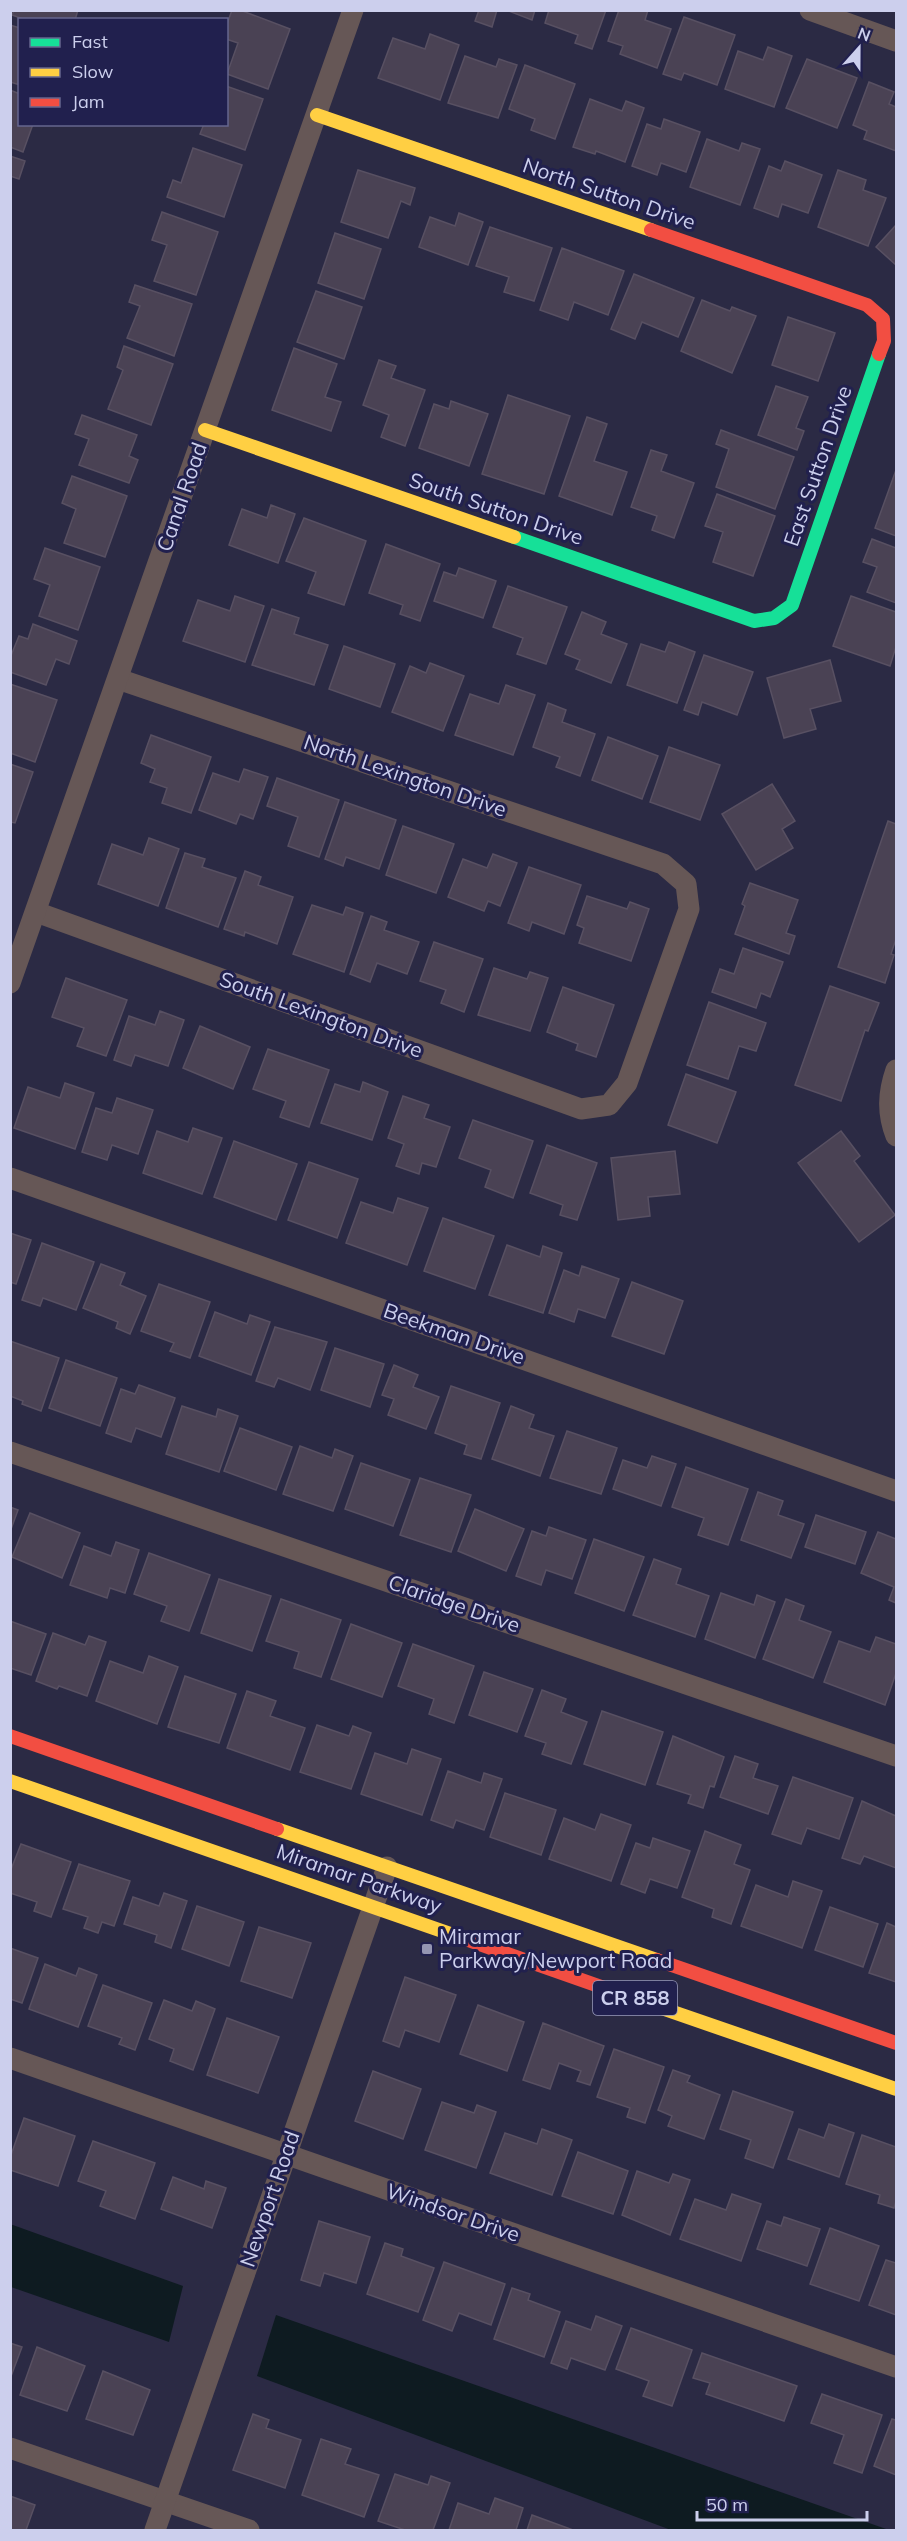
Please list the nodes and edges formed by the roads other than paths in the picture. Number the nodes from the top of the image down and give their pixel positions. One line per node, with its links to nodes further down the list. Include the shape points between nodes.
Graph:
1 (352, 10): 4 (street, Canal Road)
2 (810, 10): 3 (street)
3 (897, 41)
4 (317, 115): 5 (main road, North Sutton Drive, via 867,305); 6 (street, Canal Road)
5 (883, 319): 7 (main road, East Sutton Drive, via 884,341 792,605)
6 (206, 430): 7 (main road, South Sutton Drive, via 754,621); 8 (street, Canal Road)
7 (774, 618)
8 (118, 679): 9 (street, Canal Road); 12 (street, North Lexington Drive, via 663,864 686,884 689,909 627,1083)
9 (36, 912): 10 (street, Canal Road); 12 (street, South Lexington Drive, via 581,1108)
10 (10, 983)
11 (897, 1070): 13 (street, via 890,1088)
12 (609, 1105)
13 (893, 1127)
14 (10, 1178): 16 (street, Beekman Drive)
15 (10, 1452): 18 (street, Claridge Drive)
16 (897, 1491)
17 (10, 1736): 20 (main road, Miramar Parkway / CR 858)
18 (897, 1756)
19 (10, 1781): 21 (main road, Miramar Parkway / CR 858)
20 (387, 1867): 21 (street, Newport Road); 22 (main road, Miramar Parkway / CR 858)
21 (374, 1906): 24 (main road, Miramar Parkway / CR 858); 25 (street, Newport Road)
22 (897, 2043)
23 (10, 2058): 25 (street, Windsor Drive)
24 (897, 2089)
25 (286, 2155): 26 (street, Windsor Drive); 28 (street, Newport Road)
26 (897, 2367)
27 (10, 2448): 28 (street)
28 (165, 2501): 29 (street, Newport Road); 30 (street)
29 (155, 2530)
30 (249, 2530)

